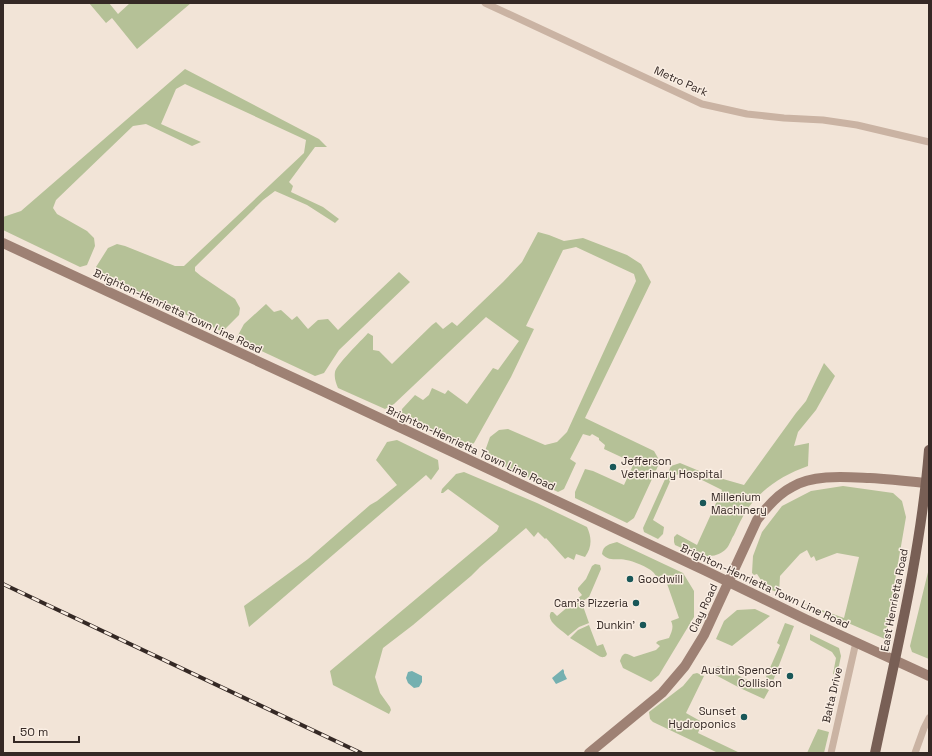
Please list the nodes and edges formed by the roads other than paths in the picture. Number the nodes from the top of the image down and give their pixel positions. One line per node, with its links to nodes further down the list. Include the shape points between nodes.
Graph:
1 (485, 3): 2 (street, Metro Park, via 702,104 747,114 857,125)
2 (929, 142)
3 (3, 243): 9 (street, Brighton-Henrietta Town Line Road)
4 (929, 450): 5 (main road, East Henrietta Road)
5 (929, 462): 6 (main road, East Henrietta Road)
6 (925, 483): 8 (main road, East Henrietta Road); 9 (street, Clay Road, via 837,477 805,481 791,487 767,507 757,520)
7 (929, 511): 8 (main road)
8 (921, 518): 15 (main road, East Henrietta Road)
9 (728, 582): 10 (street, Brighton-Henrietta Town Line Road); 13 (street, Clay Road, via 704,635 685,666 662,693)
10 (856, 642): 11 (street, Brighton-Henrietta Town Line Road); 14 (street, Balta Drive)
11 (929, 676)
12 (929, 718): 16 (street)
13 (589, 753)
14 (831, 753)
15 (875, 753)
16 (915, 753)

